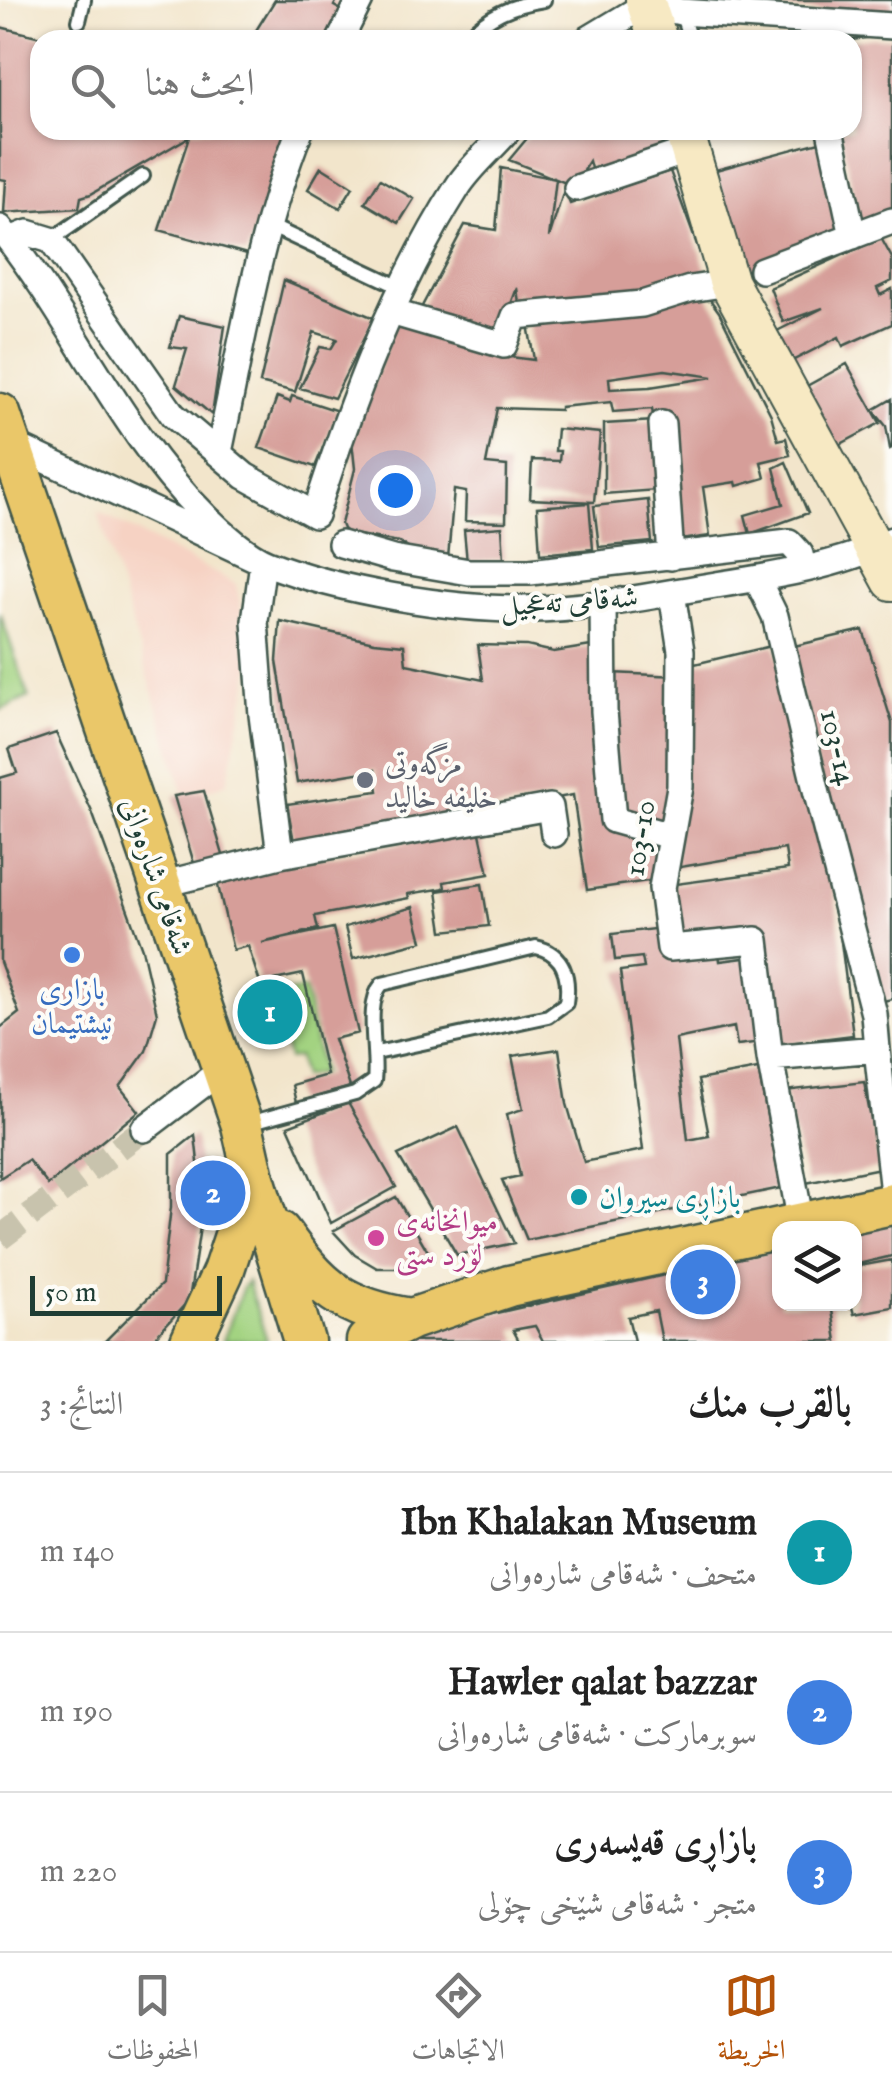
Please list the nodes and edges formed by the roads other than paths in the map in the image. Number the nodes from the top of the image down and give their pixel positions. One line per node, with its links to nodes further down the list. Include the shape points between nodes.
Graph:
1 (84, 0): 5 (lane)
2 (360, 0): 7 (street)
3 (544, 0): 8 (lane, via 517,4)
4 (656, 11): 9 (street); 10 (lane); 11 (street)
5 (79, 20)
6 (892, 26): 11 (street)
7 (345, 30)
8 (474, 30)
9 (611, 30)
10 (678, 30)
11 (809, 30)
12 (296, 140): 19 (street)
13 (499, 140): 24 (street, via 459,184)
14 (687, 140): 17 (street); 23 (main road, شەقامی تەعجیل)
15 (832, 140): 21 (street)
16 (144, 176): 22 (lane)
17 (577, 188)
18 (892, 220): 21 (street)
19 (270, 226): 24 (lane); 27 (street)
20 (5, 234): 22 (street); 31 (street, شەقامی تەعجیل, via 144,448 208,520)
21 (853, 236): 23 (street)
22 (51, 240): 27 (street, via 173,415)
23 (746, 277): 24 (street, via 642,304 515,316 504,346); 29 (main road, شەقامی تەعجیل)
24 (397, 300): 27 (street, via 315,515 245,476)
25 (662, 424): 30 (street)
26 (5, 429): 31 (street, شەقامی تەعجیل); 39 (main road, شەقامی شارەوانی)
27 (218, 452)
28 (341, 544): 30 (street, via 469,572)
29 (886, 556): 32 (street, شەقامی تەعجیل)
30 (672, 557): 32 (street, via 789,542)
31 (263, 562): 35 (street, شەقامی تەعجیل, via 358,589 450,604 528,610); 38 (street, via 255,621)
32 (803, 568): 33 (street, شەقامی تەعجیل)
33 (757, 579): 34 (street, شەقامی تەعجیل); 40 (street, 103-14, via 775,616 817,794)
34 (672, 593): 35 (street, شەقامی تەعجیل); 37 (street, 103-10, via 682,651 680,787)
35 (603, 603): 37 (street, via 612,820)
36 (554, 834): 38 (street, via 550,807)
37 (670, 836): 43 (street, 103-10, via 662,888 670,948 756,940)
38 (280, 856): 39 (street)
39 (160, 885): 44 (main road, شەقامی شارەوانی)
40 (883, 1012): 41 (street, 103-14)
41 (876, 1050): 43 (street); 47 (street, 103-14)
42 (376, 1053): 42 (lane, via 374,992 382,984 536,947 549,950 570,981 566,1003 548,1016); 45 (lane, via 374,1081 356,1094)
43 (770, 1058): 50 (street)
44 (223, 1069): 45 (main road, شەقامی شارەوانی); 46 (street)
45 (242, 1125): 48 (main road, شەقامی شارەوانی)
46 (144, 1129)
47 (892, 1184)
48 (259, 1193): 53 (main road, via 301,1262 349,1303); 54 (main road); 55 (main road, شەقامی شارەوانی)
49 (892, 1204): 51 (main road)
50 (801, 1221)
51 (811, 1221)
52 (772, 1229): 53 (main road, via 509,1286)
53 (411, 1319): 56 (main road)
54 (191, 1341)
55 (303, 1341)
56 (367, 1341)

